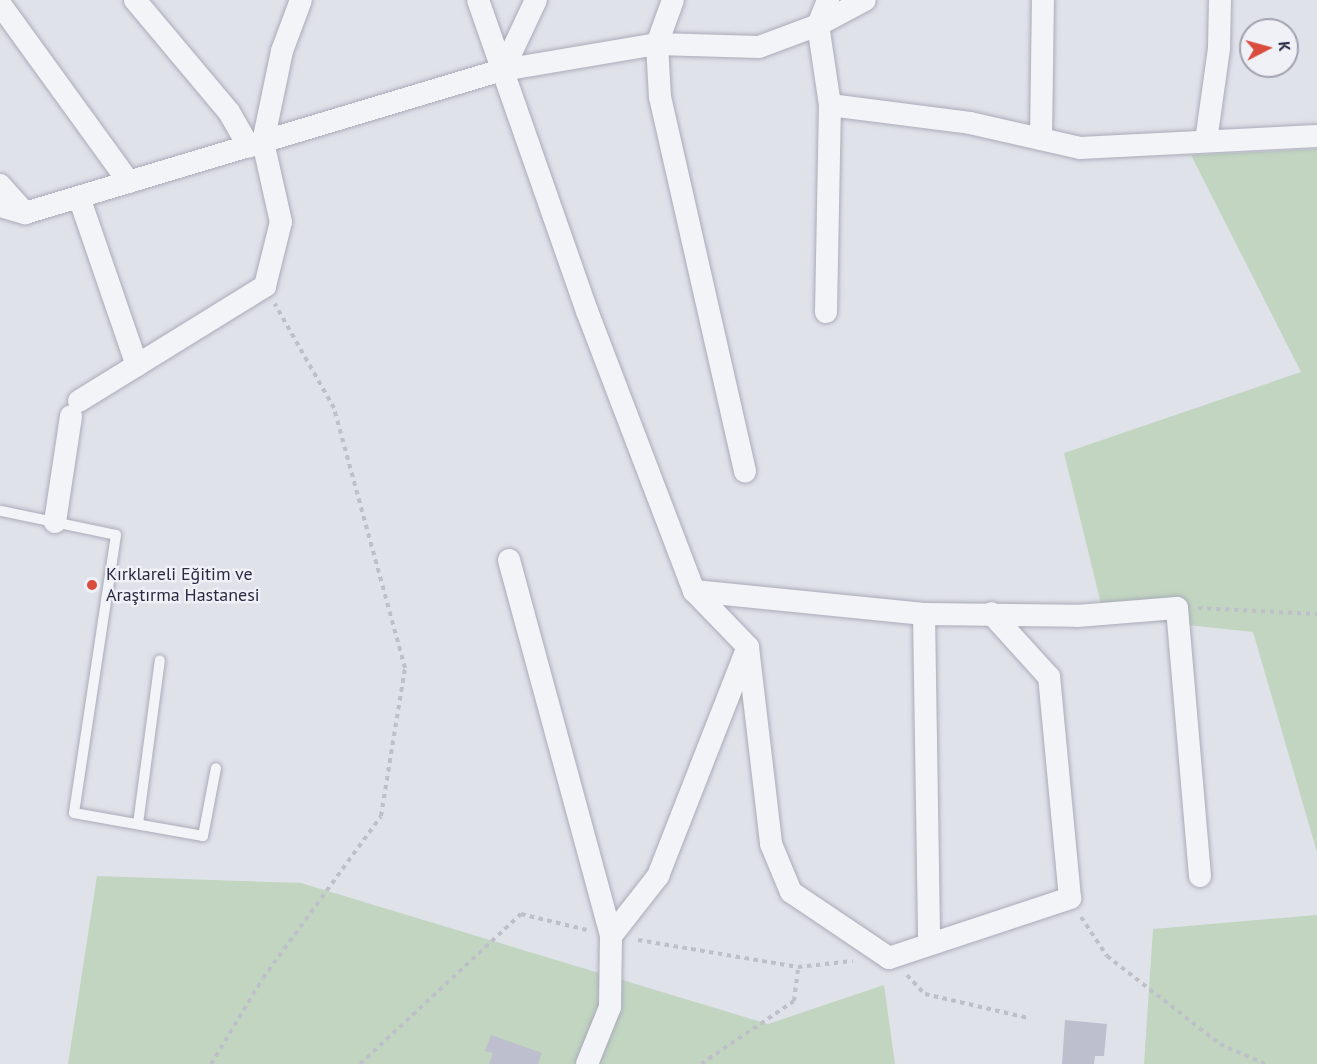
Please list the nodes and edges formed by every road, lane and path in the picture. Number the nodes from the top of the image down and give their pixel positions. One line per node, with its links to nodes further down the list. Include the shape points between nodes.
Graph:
1 (135, 0): 18 (street)
2 (301, 0): 18 (street)
3 (478, 0): 13 (street)
4 (536, 0): 13 (street)
5 (673, 0): 12 (street)
6 (828, 0): 11 (street)
7 (865, 0): 11 (street)
8 (1042, 0): 16 (street)
9 (1220, 0): 17 (street, via 1220,48)
10 (0, 4): 19 (street)
11 (818, 25): 12 (street, via 759,47); 14 (street)
12 (657, 44): 13 (street); 27 (street, via 660,97)
13 (504, 70): 18 (street); 31 (street, via 587,311)
14 (830, 105): 16 (street, via 970,123); 25 (street)
15 (1317, 136): 17 (street)
16 (1041, 139): 17 (street, via 1080,148)
17 (1206, 141)
18 (256, 144): 19 (street); 24 (street, via 281,222)
19 (129, 182): 21 (street)
20 (0, 185): 23 (street)
21 (79, 197): 23 (street); 26 (street)
22 (0, 206): 23 (street)
23 (25, 213)
24 (265, 286): 26 (street); 47 (path, via 334,408 405,668 381,816 263,978)
25 (826, 312)
26 (137, 365): 29 (street, via 75,408)
27 (745, 471)
28 (1, 511): 29 (lane)
29 (55, 522): 39 (lane, via 116,535 74,813)
30 (509, 560): 42 (street)
31 (694, 591): 34 (street); 36 (street)
32 (1177, 608): 33 (street, via 1077,616); 35 (path); 40 (street)
33 (990, 613): 34 (street); 41 (street, via 1049,677)
34 (924, 614): 43 (street)
35 (1317, 614)
36 (748, 647): 42 (street, via 658,876); 44 (street, via 771,844 791,892)
37 (160, 660): 39 (lane)
38 (216, 768): 39 (lane, via 203,836)
39 (138, 824)
40 (1200, 876)
41 (1070, 898): 43 (street); 51 (path, via 1103,952 1220,1044)
42 (611, 936): 45 (path); 48 (path, via 521,915); 49 (street, via 610,1006)
43 (929, 941): 44 (street)
44 (889, 958): 45 (path); 46 (path, via 925,994)
45 (798, 967): 50 (path, via 794,1001)
46 (1028, 1018)
47 (211, 1064)
48 (360, 1064)
49 (587, 1064)
50 (701, 1064)
51 (1265, 1064)

